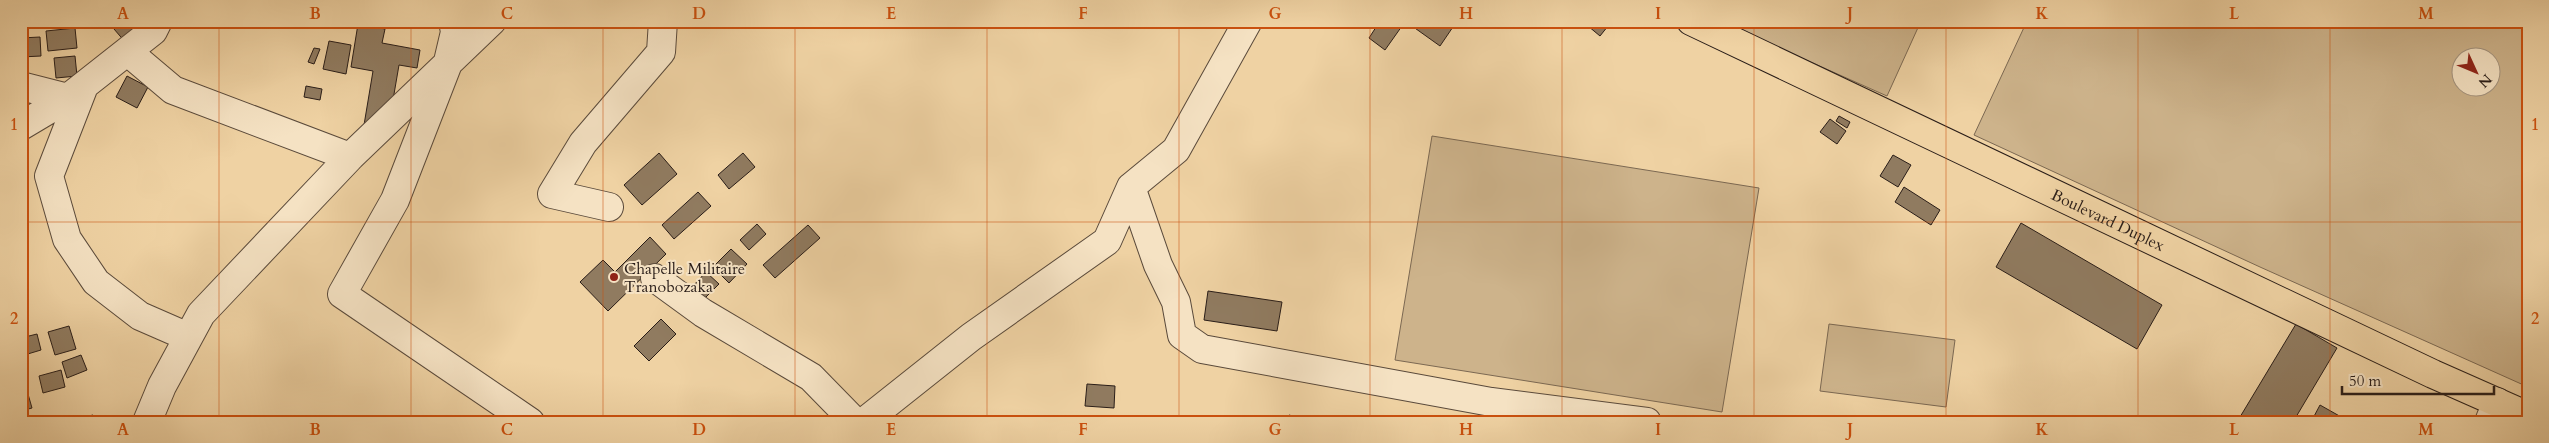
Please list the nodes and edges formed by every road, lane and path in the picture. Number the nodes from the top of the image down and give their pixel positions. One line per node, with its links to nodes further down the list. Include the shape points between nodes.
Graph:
1 (158, 21): 7 (street, via 153,31)
2 (453, 21): 8 (street, via 455,32)
3 (492, 21): 8 (street)
4 (663, 21): 14 (street, via 661,52 583,143 552,194)
5 (1248, 21): 13 (street, via 1176,150)
6 (1690, 21): 18 (main road, Boulevard Duplex)
7 (128, 52): 10 (street); 12 (street, via 174,90)
8 (447, 66): 12 (street); 21 (street, via 395,200 342,294)
9 (21, 86): 10 (street)
10 (76, 92): 11 (street); 16 (street, via 49,176 67,239 96,282 140,316)
11 (21, 126)
12 (350, 158): 16 (street, via 201,314)
13 (1131, 187): 17 (street, via 1158,265 1176,302 1182,335 1202,349); 23 (street, via 1107,241 971,337)
14 (609, 206)
15 (655, 278): 22 (street, via 702,313 811,377)
16 (186, 339): 20 (street)
17 (1486, 412): 24 (street)
18 (2493, 412): 19 (main road, Boulevard Duplex)
19 (2528, 416)
20 (147, 422)
21 (530, 422)
22 (855, 422)
23 (864, 422)
24 (1647, 422)

